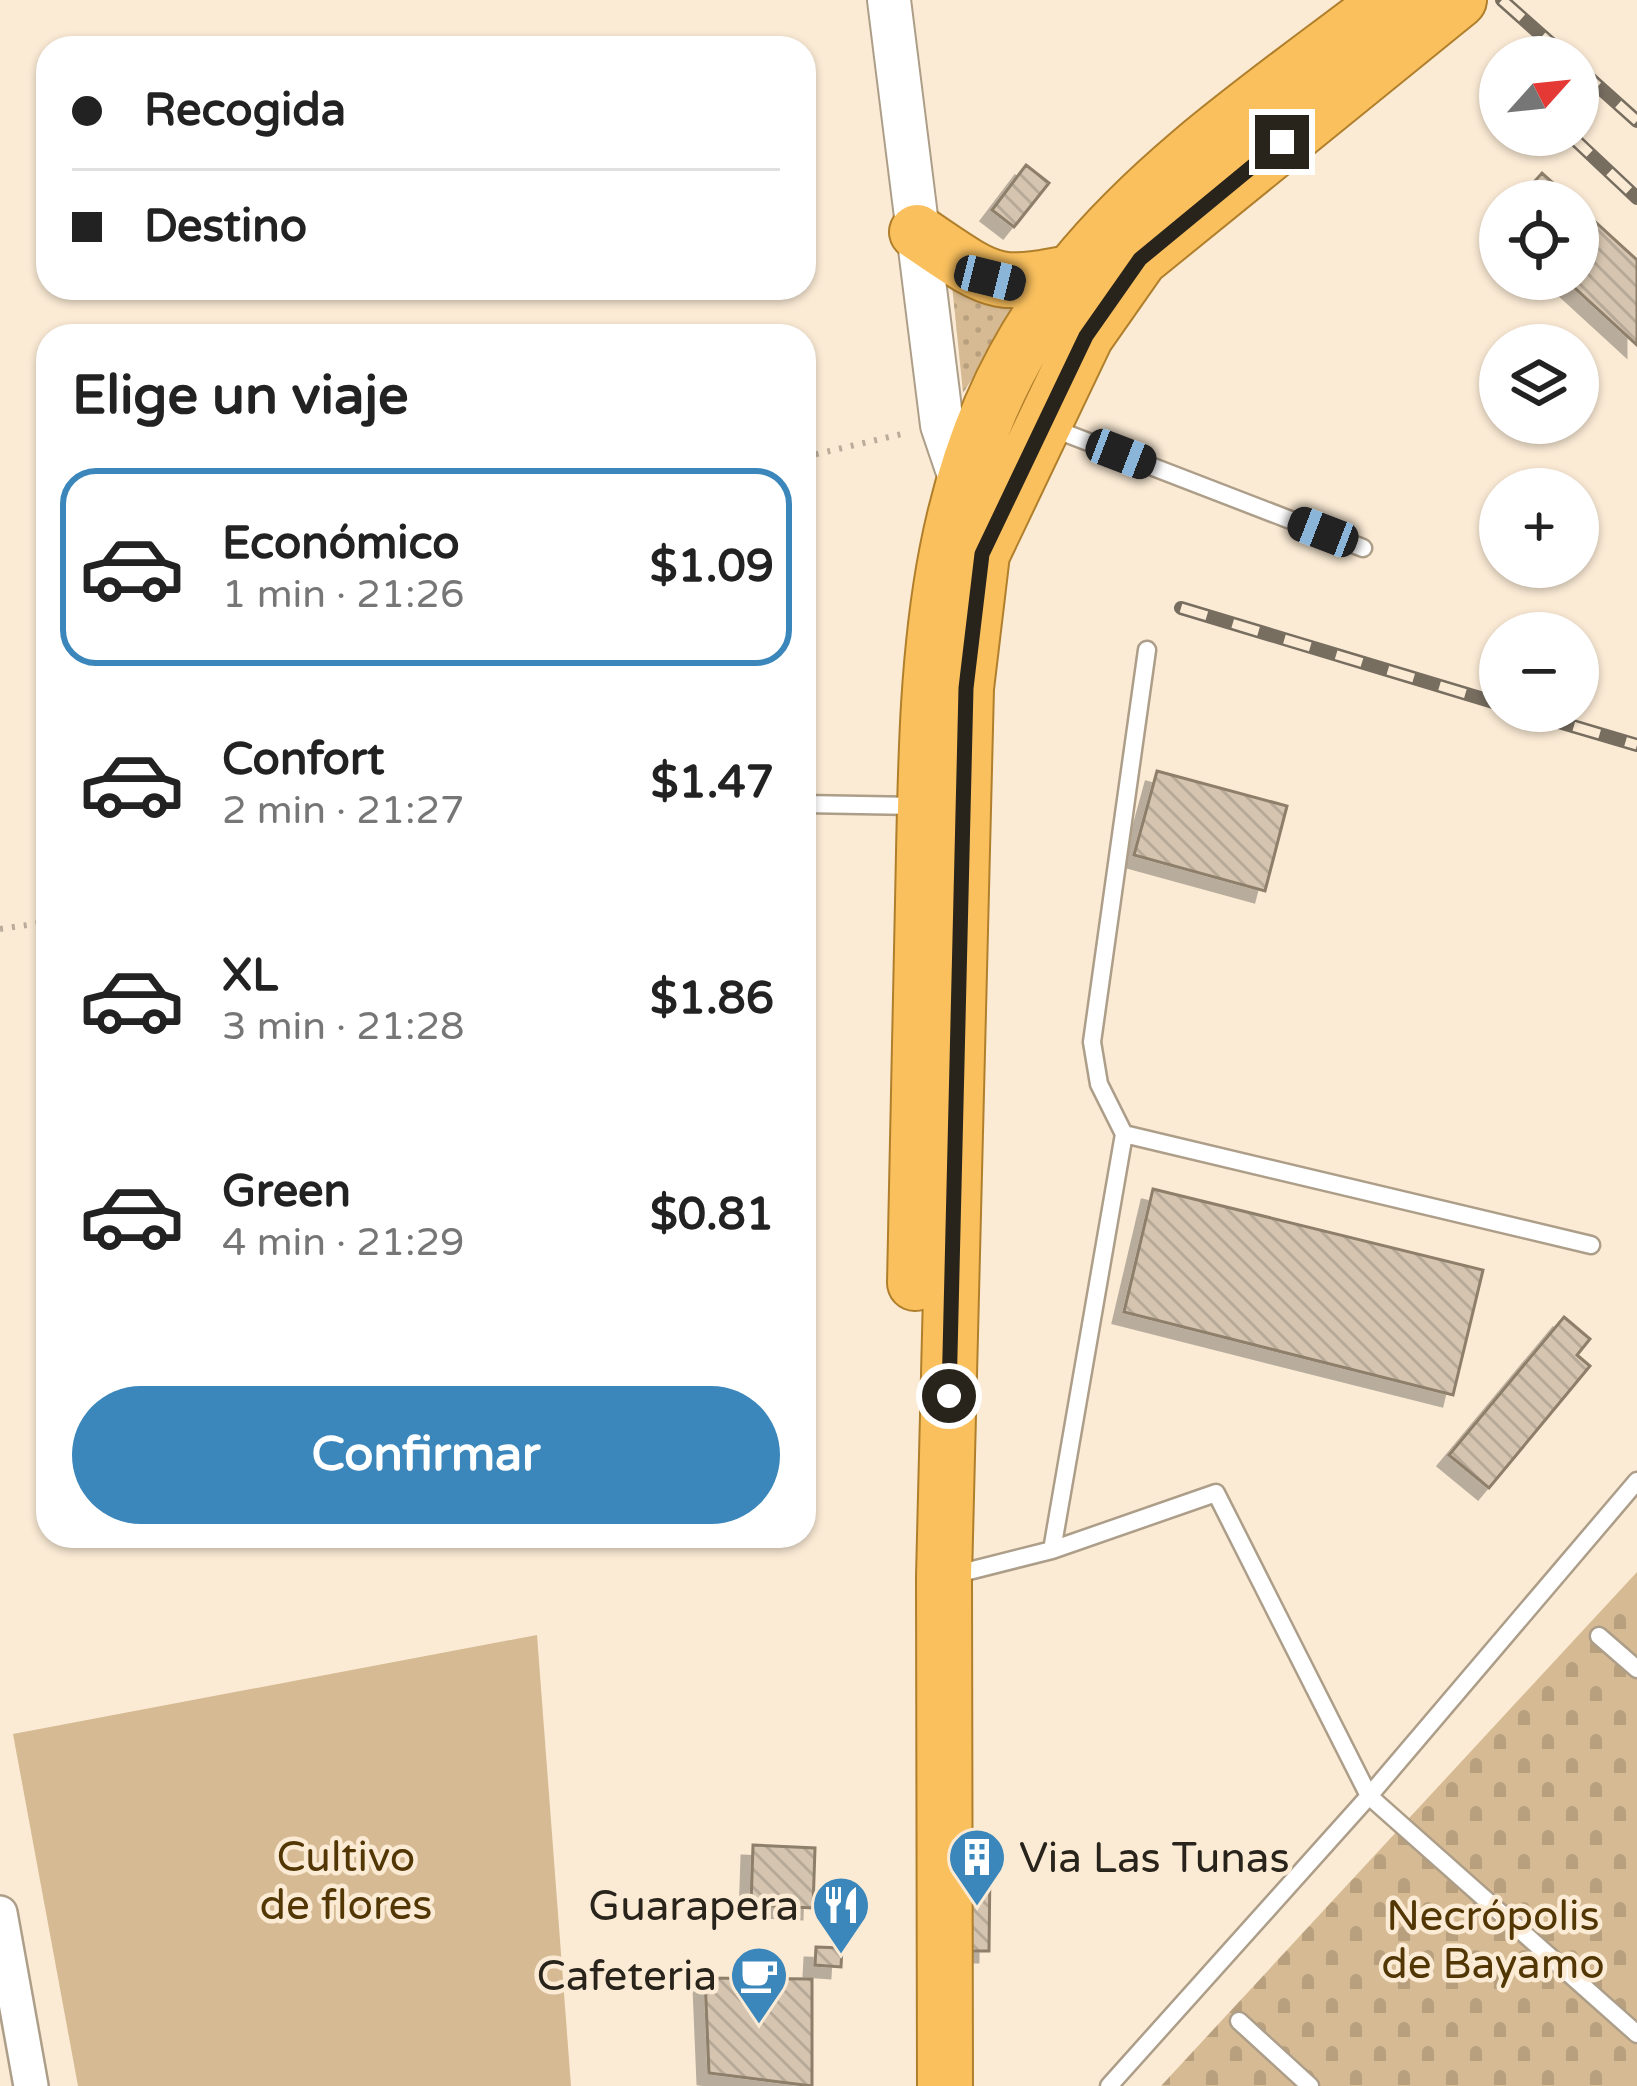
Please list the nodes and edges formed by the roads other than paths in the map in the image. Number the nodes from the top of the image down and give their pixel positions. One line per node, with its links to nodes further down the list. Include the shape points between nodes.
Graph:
1 (889, 0): 4 (street)
2 (1389, 0): 6 (highway, via 1167,173)
3 (1459, 0): 5 (highway)
4 (917, 232): 6 (highway, via 990,278 1018,285); 7 (street)
5 (1140, 259): 6 (highway); 7 (highway, via 1086,336)
6 (1072, 273): 7 (highway, via 1009,366)
7 (999, 419): 8 (highway); 9 (lane); 10 (highway)
8 (962, 484): 10 (highway); 13 (highway, via 935,600 925,718)
9 (1363, 548)
10 (982, 554): 13 (highway)
11 (1147, 650): 14 (lane, via 1092,1042 1099,1084)
12 (816, 804): 13 (lane)
13 (945, 807): 18 (highway); 26 (highway, via 914,1302)
14 (1124, 1134): 15 (lane); 17 (lane)
15 (1591, 1245)
16 (1637, 1481): 21 (lane)
17 (1052, 1550): 18 (lane); 21 (lane, via 1216,1493)
18 (944, 1577): 27 (highway)
19 (1599, 1636): 20 (lane)
20 (1637, 1669)
21 (1370, 1796): 24 (lane); 28 (lane)
22 (0, 1913): 25 (street)
23 (1239, 2021): 29 (lane)
24 (1637, 2033)
25 (31, 2086)
26 (911, 2086)
27 (945, 2086)
28 (1109, 2086)
29 (1310, 2086)

